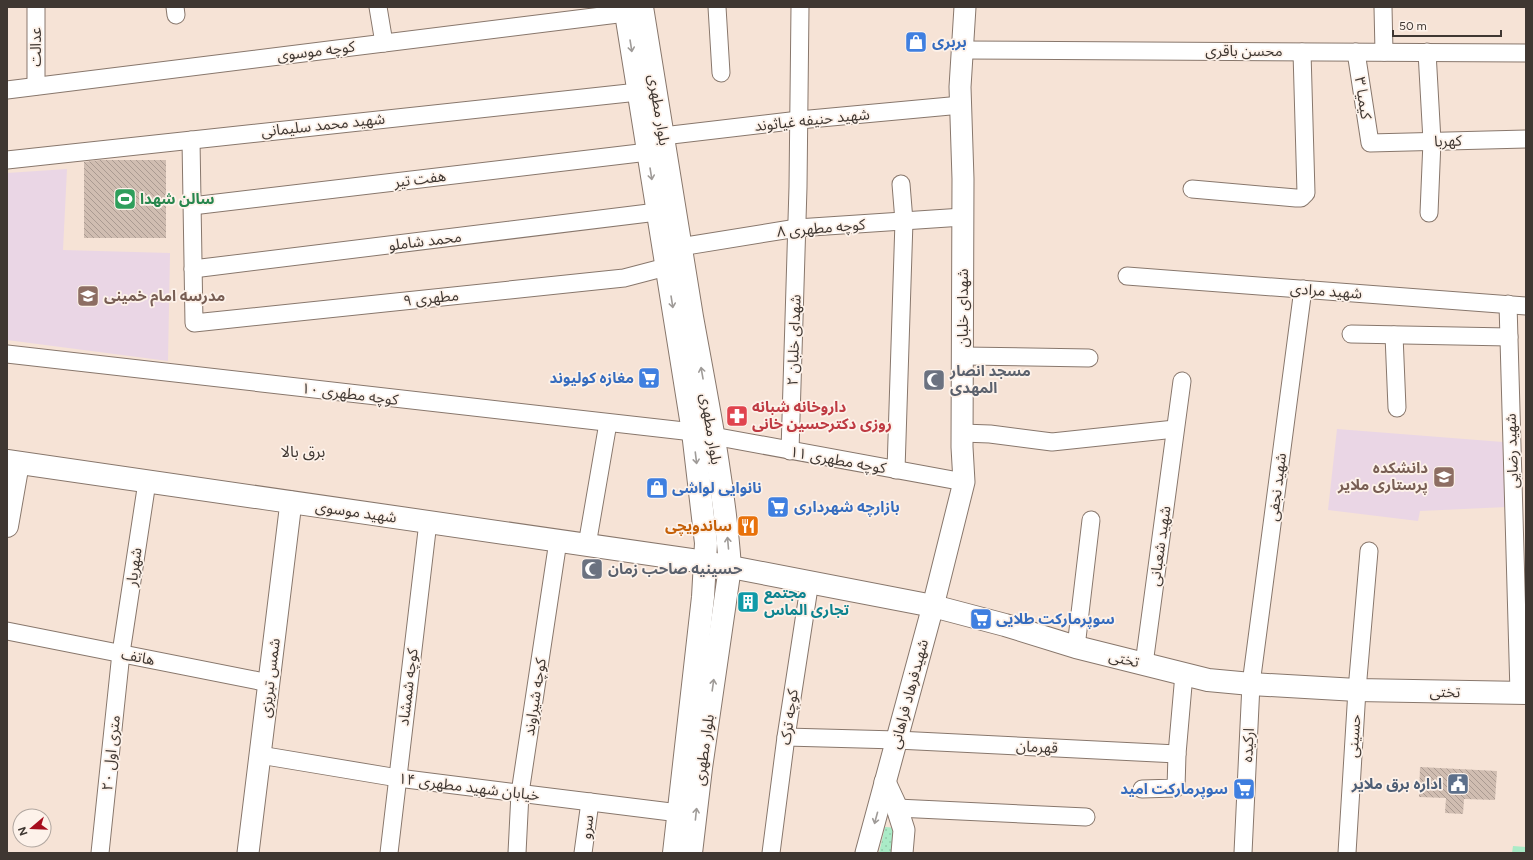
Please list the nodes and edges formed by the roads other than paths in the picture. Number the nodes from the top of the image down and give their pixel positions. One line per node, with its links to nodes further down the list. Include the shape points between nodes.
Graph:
1 (36, 7): 16 (street, عدالت)
2 (378, 7): 8 (street)
3 (717, 7): 15 (street)
4 (800, 7): 20 (street, شهدای خلبان ۲)
5 (965, 7): 9 (street, شهدای خلبان)
6 (1383, 7): 12 (street)
7 (631, 9): 8 (street, کوچه موسوی); 18 (main road, بلوار مطهری, one-way to 18); 21 (main road, بلوار مطهری)
8 (384, 43): 16 (street, کوچه موسوی)
9 (962, 50): 10 (street, محسن باقری); 19 (street, شهدای خلبان)
10 (1302, 52): 11 (street, محسن باقری); 29 (street, via 1306,193 1301,198 1296,198)
11 (1356, 52): 12 (street, محسن باقری); 25 (street, کیمیا ۳)
12 (1384, 52): 13 (street, محسن باقری)
13 (1427, 52): 14 (street, محسن باقری); 24 (street)
14 (1526, 52)
15 (721, 73)
16 (36, 86): 17 (street, کوچه موسوی)
17 (7, 90)
18 (638, 92): 23 (street, شهید محمد سلیمانی); 26 (main road, بلوار مطهری)
19 (961, 105): 20 (street, شهید حنیفه غیاثوند); 33 (street, شهدای خلبان)
20 (799, 120): 21 (street, شهید حنیفه غیاثوند); 35 (street, شهدای خلبان ۲)
21 (663, 136): 36 (main road, بلوار مطهری)
22 (1526, 139): 24 (street, کهربا)
23 (191, 140): 27 (street, شهید محمد سلیمانی); 30 (street)
24 (1432, 142): 25 (street, کهربا); 32 (street)
25 (1370, 143)
26 (648, 152): 30 (street, هفت تیر); 31 (main road, بلوار مطهری, one-way to 31)
27 (7, 160)
28 (901, 184): 34 (street)
29 (1192, 189)
30 (192, 206): 38 (street)
31 (657, 212): 37 (main road, بلوار مطهری); 38 (street, محمد شاملو)
32 (1429, 213)
33 (963, 217): 34 (street, کوچه مطهری ۸); 47 (street, شهدای خلبان)
34 (904, 221): 35 (street, کوچه مطهری ۸); 57 (street)
35 (797, 228): 36 (street, کوچه مطهری ۸); 55 (street, شهدای خلبان ۲)
36 (680, 247): 54 (main road, بلوار مطهری, one-way to 36)
37 (666, 267): 38 (street, مطهری ۹, via 624,278 194,323); 54 (main road, بلوار مطهری, one-way to 54)
38 (193, 270)
39 (1127, 276): 40 (street, شهید مرادی)
40 (1302, 289): 41 (street, شهید مرادی); 77 (street, شهید نجفی)
41 (1508, 304): 42 (street, شهید مرادی); 45 (street, شهید رضایی)
42 (1526, 306)
43 (1352, 334): 44 (street)
44 (1394, 335): 45 (street); 50 (street)
45 (1509, 337): 79 (street, شهید رضایی)
46 (7, 354): 51 (street, کوچه مطهری ۱۰)
47 (963, 356): 48 (street); 53 (street, شهدای خلبان)
48 (1089, 358)
49 (1182, 381): 52 (street, شهید شعبانی)
50 (1397, 408)
51 (608, 423): 54 (street, کوچه مطهری ۱۰); 65 (street)
52 (1175, 429): 53 (street, via 1052,442); 74 (street, شهید شعبانی)
53 (962, 432): 59 (street, شهدای خلبان)
54 (703, 434): 55 (street, کوچه مطهری ۱۱); 67 (main road, بلوار مطهری, one-way to 67); 68 (main road, بلوار مطهری, one-way to 54, via 728,537)
55 (790, 451): 57 (street, کوچه مطهری ۱۱)
56 (13, 462): 58 (main road, شهید موسوی); 63 (main road)
57 (896, 470): 59 (street, کوچه مطهری ۱۱)
58 (147, 482): 60 (main road, شهید موسوی); 73 (street, شهریار)
59 (964, 482): 70 (street, شهدای خلبان)
60 (291, 502): 62 (main road, شهید موسوی); 76 (street, شمس تبریزی)
61 (1091, 520): 72 (street)
62 (428, 522): 64 (main road, شهید موسوی); 84 (street, کوچه شمشاد)
63 (7, 526)
64 (558, 541): 65 (main road, شهید موسوی); 87 (street, کوچه شیراوند)
65 (587, 545): 67 (main road, شهید موسوی)
66 (1369, 551): 78 (street, حسینی)
67 (705, 562): 68 (main road, شهید موسوی); 90 (main road, بلوار مطهری)
68 (730, 567): 69 (main road, تختی); 98 (main road, بلوار مطهری, one-way to 68)
69 (810, 581): 70 (main road, تختی); 80 (street, کوچه ترک)
70 (934, 606): 72 (main road, تختی); 81 (street, شهیدفرهاد فراهانی)
71 (7, 631): 73 (street, هاتف)
72 (1076, 647): 74 (main road, تختی)
73 (121, 653): 76 (street, هاتف); 92 (street, ۲۰ متری اول)
74 (1144, 664): 75 (main road, تختی)
75 (1184, 674): 77 (main road, تختی, via 1208,680); 82 (street)
76 (269, 683): 83 (street, شمس تبریزی)
77 (1251, 684): 78 (main road, تختی); 102 (street, ارکیده)
78 (1357, 690): 79 (main road, تختی); 103 (street, حسینی)
79 (1523, 693)
80 (786, 737): 81 (street, قهرمان); 99 (street, کوچه ترک)
81 (897, 740): 82 (street, قهرمان); 85 (street, شهیدفرهاد فراهانی)
82 (1177, 754): 86 (street, via 1176,788)
83 (260, 755): 84 (street, خیابان شهید مطهری ۱۴); 93 (street, شمس تبریزی)
84 (398, 778): 87 (street, خیابان شهید مطهری ۱۴); 94 (street, کوچه شمشاد)
85 (885, 782): 89 (street); 100 (street, شهیدفرهاد فراهانی, one-way to 100)
86 (1142, 789)
87 (520, 793): 88 (street, خیابان شهید مطهری ۱۴); 95 (street, کوچه شیراوند)
88 (590, 802): 90 (street, خیابان شهید مطهری ۱۴); 96 (street, سرو)
89 (897, 808): 91 (street); 101 (street, via 904,830)
90 (679, 813): 97 (main road, بلوار مطهری)
91 (1086, 817)
92 (100, 853)
93 (248, 853)
94 (389, 853)
95 (516, 853)
96 (583, 853)
97 (674, 853)
98 (691, 853)
99 (771, 853)
100 (866, 853)
101 (902, 853)
102 (1243, 853)
103 (1346, 853)

